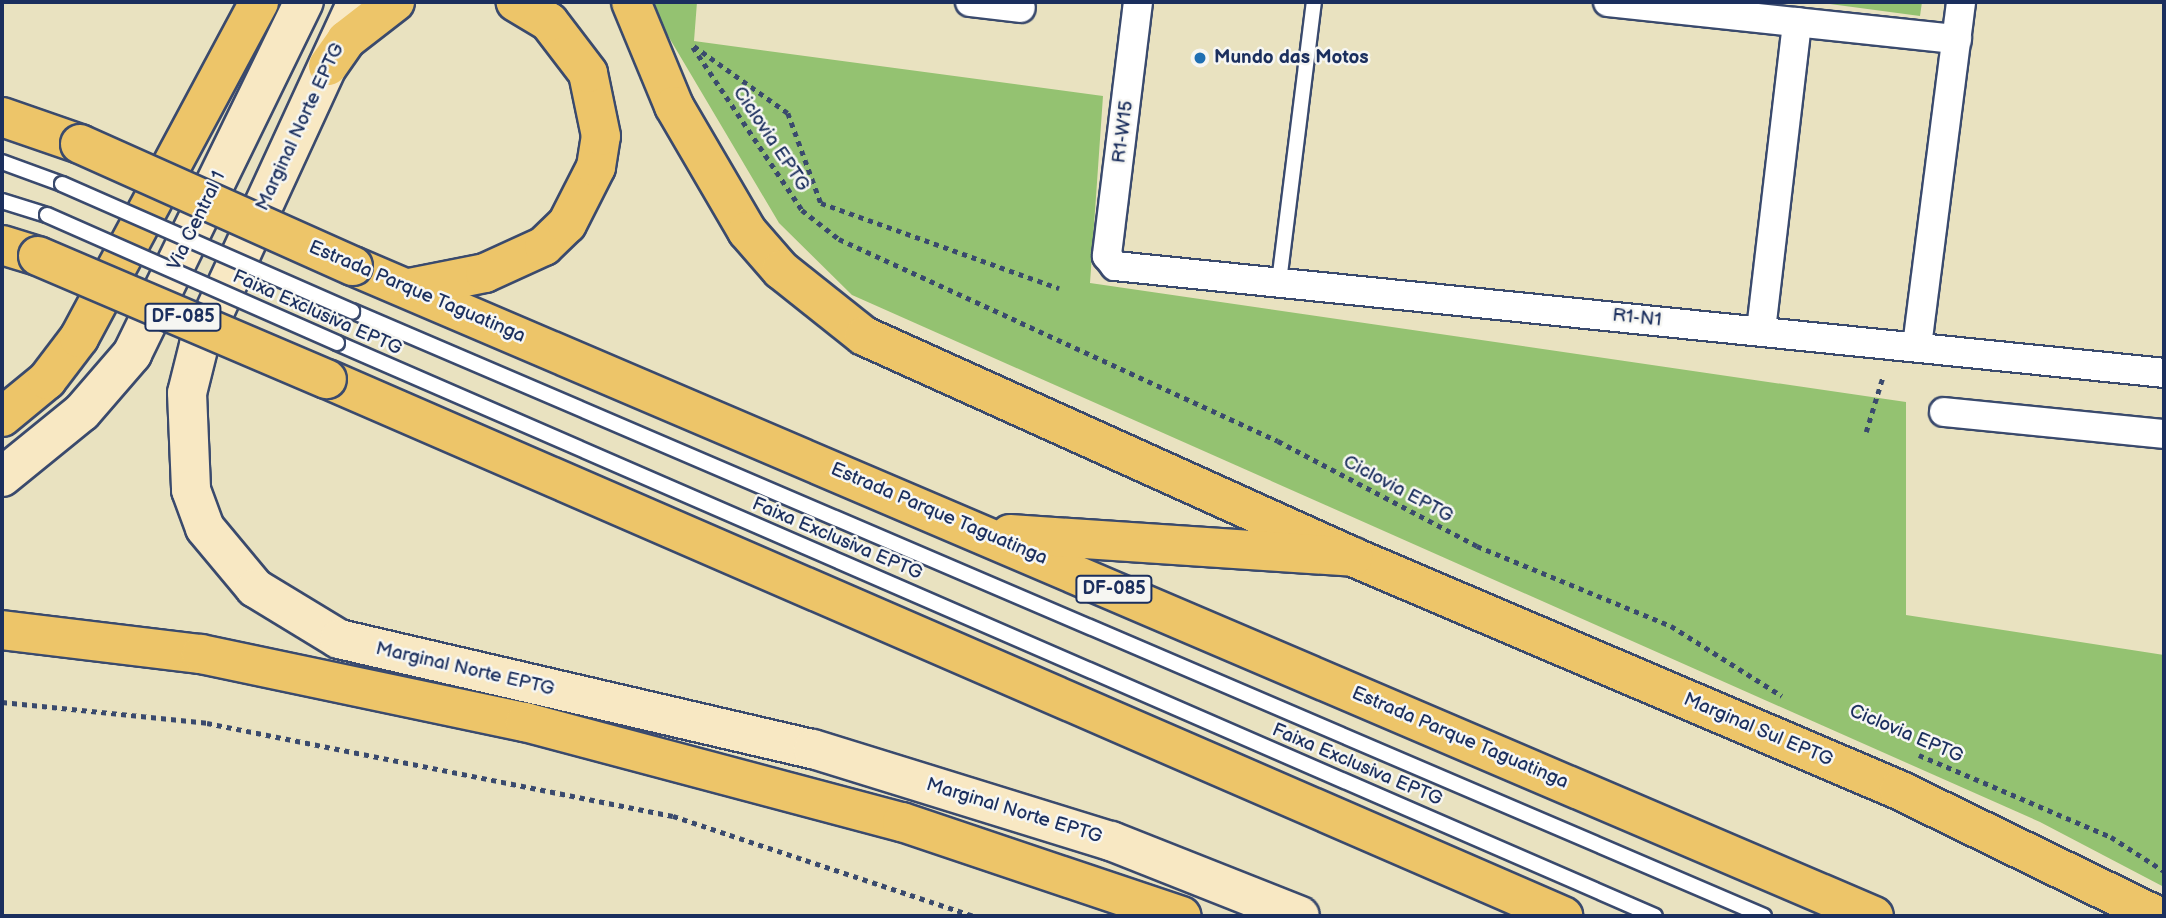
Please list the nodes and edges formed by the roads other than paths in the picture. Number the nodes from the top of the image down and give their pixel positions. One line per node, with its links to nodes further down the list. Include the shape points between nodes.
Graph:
1 (304, 2): 31 (main road, Via Central 1, via 132,354 82,412)
2 (357, 2): 15 (main road, Marginal Norte EPTG)
3 (395, 2): 15 (main road, via 369,17)
4 (516, 2): 24 (main road, via 549,22 588,73 601,136 596,167 573,215 544,246 485,273)
5 (631, 2): 33 (main road, Marginal Sul EPTG, via 711,178 747,231 821,304 915,365)
6 (970, 2): 12 (street)
7 (1138, 2): 22 (street, R1-W15)
8 (1314, 2): 23 (lane)
9 (1613, 2): 13 (street)
10 (1961, 2): 14 (street)
11 (258, 3): 29 (main road, via 79,338 47,380)
12 (1021, 8)
13 (1797, 23): 14 (street); 25 (street)
14 (1957, 39): 26 (street)
15 (328, 66): 36 (main road, Marginal Norte EPTG, via 199,345 187,393 191,490 205,528 255,588 339,639 813,748 1111,841)
16 (2, 86): 18 (main road)
17 (2, 117): 18 (main road, Estrada Parque Taguatinga / DF-085)
18 (63, 137): 24 (main road, Estrada Parque Taguatinga / DF-085, bridge)
19 (2, 162): 39 (lane, Faixa Exclusiva EPTG, bridge)
20 (2, 201): 38 (lane, Faixa Exclusiva EPTG, bridge, via 47,215)
21 (2, 245): 37 (main road, DF-085, bridge, via 38,256 327,379)
22 (1109, 263): 23 (street, R1-N1)
23 (1279, 282): 25 (street, R1-N1)
24 (410, 288): 32 (main road, Estrada Parque Taguatinga / DF-085)
25 (1761, 330): 26 (street, R1-N1)
26 (1908, 345): 27 (street, R1-N1)
27 (2164, 368)
28 (1944, 412): 30 (street)
29 (2, 417)
30 (2164, 434)
31 (2, 477)
32 (981, 531): 33 (main road); 40 (main road, Estrada Parque Taguatinga / DF-085)
33 (1353, 557): 41 (main road, Marginal Sul EPTG, via 1899,790)
34 (2, 630): 35 (main road, Marginal Norte EPTG, via 201,654 538,726 902,822)
35 (1182, 916)
36 (1300, 916)
37 (1563, 916)
38 (1655, 916)
39 (1765, 916)
40 (1874, 916)
41 (2157, 916)

